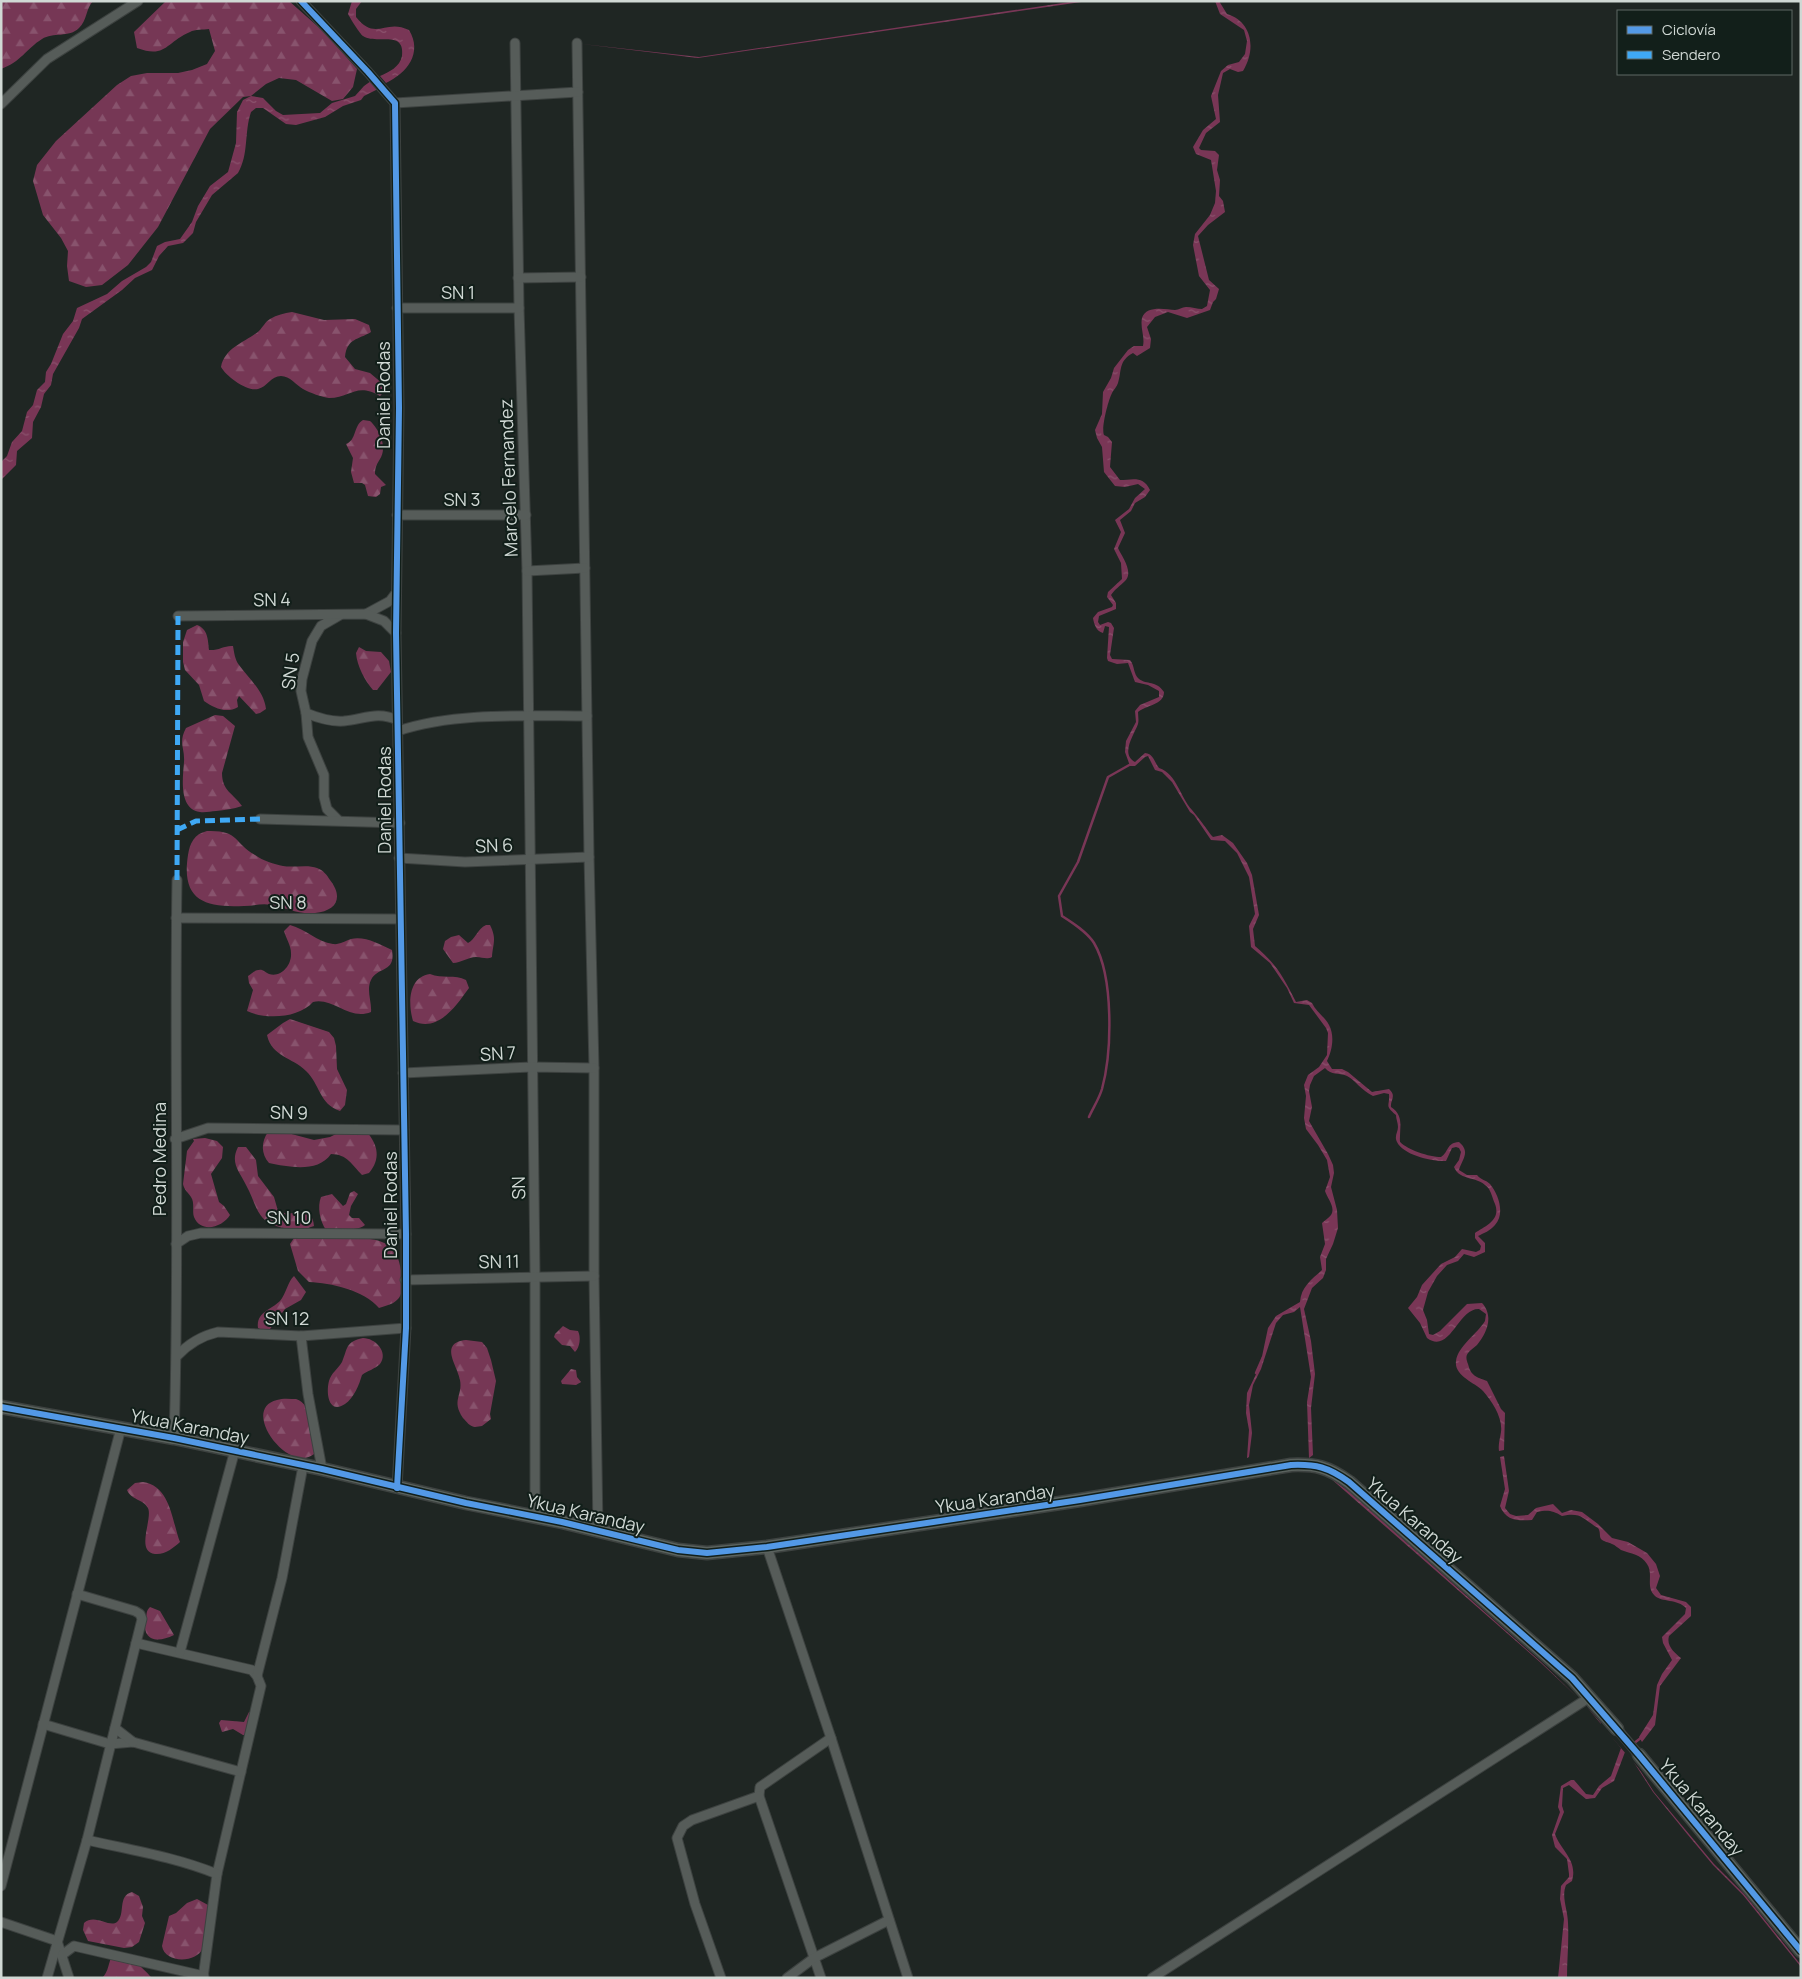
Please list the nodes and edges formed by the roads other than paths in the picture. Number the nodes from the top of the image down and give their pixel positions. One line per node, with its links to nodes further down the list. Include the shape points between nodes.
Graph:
1 (138, 1): 7 (street, via 47,59)
2 (301, 1): 8 (street, via 386,92)
3 (515, 43): 6 (street, Marcelo Fernandez)
4 (578, 43): 5 (street)
5 (578, 92): 6 (street); 9 (street)
6 (516, 96): 8 (street); 10 (street, Marcelo Fernandez)
7 (1, 104)
8 (395, 107): 11 (street, Daniel Rodas)
9 (581, 277): 10 (street); 15 (street)
10 (518, 278): 12 (street, Marcelo Fernandez)
11 (397, 308): 12 (street, SN 1); 13 (street, Daniel Rodas)
12 (519, 308): 14 (street, Marcelo Fernandez)
13 (397, 514): 14 (street, SN 3); 17 (street, Daniel Rodas)
14 (526, 515): 16 (street, Marcelo Fernandez)
15 (585, 568): 16 (street); 24 (street)
16 (527, 572): 23 (street, Marcelo Fernandez)
17 (396, 593): 19 (street, SN 4, via 390,601); 21 (street, Daniel Rodas)
18 (342, 614): 19 (street, SN 4); 20 (street, SN 4); 22 (street, SN 5, via 321,626 312,641 302,685)
19 (366, 614): 21 (street, SN 4, via 384,621)
20 (178, 616)
21 (396, 633): 25 (street, Daniel Rodas)
22 (306, 713): 25 (street, SN 5, via 334,721 382,715); 28 (street, via 308,736 324,775 327,809)
23 (527, 716): 24 (street); 26 (street, via 448,720); 32 (street, Marcelo Fernandez)
24 (587, 716): 30 (street)
25 (397, 720): 26 (street, Daniel Rodas)
26 (398, 731): 29 (street, Daniel Rodas)
27 (260, 819): 28 (street)
28 (338, 820): 29 (street)
29 (400, 823): 31 (street, Daniel Rodas)
30 (589, 857): 32 (street, SN 6); 37 (street)
31 (399, 858): 32 (street, SN 6, via 465,862); 35 (street, Daniel Rodas)
32 (529, 860): 36 (street, SN)
33 (177, 880): 34 (street, Pedro Medina)
34 (176, 918): 35 (street, SN 8); 40 (street, Pedro Medina)
35 (400, 919): 38 (street, Daniel Rodas)
36 (532, 1068): 37 (street, SN 7); 38 (street, SN 7); 43 (street, SN)
37 (594, 1068): 44 (street)
38 (403, 1073): 39 (street, Daniel Rodas)
39 (404, 1130): 40 (street, SN 9, via 208,1128); 41 (street, Daniel Rodas)
40 (175, 1139): 42 (street, Pedro Medina)
41 (406, 1234): 42 (street, SN 10, via 201,1232); 45 (street, Daniel Rodas)
42 (176, 1244): 48 (street, Pedro Medina)
43 (535, 1276): 44 (street, SN 11); 45 (street, SN 11); 56 (street, SN)
44 (594, 1276): 57 (street)
45 (405, 1280): 46 (street, Daniel Rodas)
46 (406, 1328): 47 (street, SN 12); 55 (street, Daniel Rodas)
47 (301, 1336): 48 (street, SN 12, via 218,1332 193,1341); 54 (street)
48 (177, 1356): 51 (street, Pedro Medina)
49 (1, 1407): 50 (street, Ykua Karanday)
50 (121, 1428): 51 (street, Ykua Karanday); 59 (street)
51 (174, 1438): 52 (street, Ykua Karanday)
52 (235, 1450): 53 (street, Ykua Karanday); 61 (street)
53 (303, 1466): 54 (street, Ykua Karanday); 62 (street, via 282,1578)
54 (322, 1469): 55 (street, Ykua Karanday)
55 (397, 1488): 56 (street, Ykua Karanday)
56 (535, 1516): 57 (street, Ykua Karanday)
57 (598, 1530): 58 (street, Ykua Karanday, via 690,1552)
58 (767, 1547): 63 (street, Ykua Karanday, via 1311,1464 1330,1470 1349,1482); 67 (street)
59 (77, 1594): 60 (street, via 140,1614 142,1619); 64 (street)
60 (136, 1643): 61 (street); 65 (street)
61 (180, 1652): 62 (street, via 252,1670)
62 (257, 1676): 71 (street, via 261,1686)
63 (1590, 1697): 66 (street, Ykua Karanday); 89 (street)
64 (44, 1724): 69 (street); 75 (street)
65 (115, 1728): 68 (street); 69 (street)
66 (1617, 1729): 70 (street, Ykua Karanday)
67 (831, 1738): 72 (street, via 760,1787); 76 (street)
68 (133, 1742): 69 (street); 71 (street)
69 (110, 1744): 73 (street)
70 (1639, 1755): 79 (street, Ykua Karanday)
71 (241, 1772): 74 (street)
72 (759, 1796): 81 (street); 85 (street, via 692,1820 683,1826 676,1838)
73 (87, 1840): 74 (street, via 187,1862); 78 (street)
74 (217, 1874): 82 (street)
75 (1, 1886)
76 (889, 1920): 81 (street); 88 (street)
77 (1, 1922): 78 (street)
78 (57, 1941): 80 (street); 83 (street)
79 (1801, 1952)
80 (62, 1955): 82 (street, via 74,1946); 84 (street)
81 (814, 1958): 86 (street); 87 (street)
82 (204, 1977)
83 (47, 1978)
84 (69, 1978)
85 (721, 1978)
86 (787, 1978)
87 (821, 1978)
88 (908, 1978)
89 (1152, 1978)

